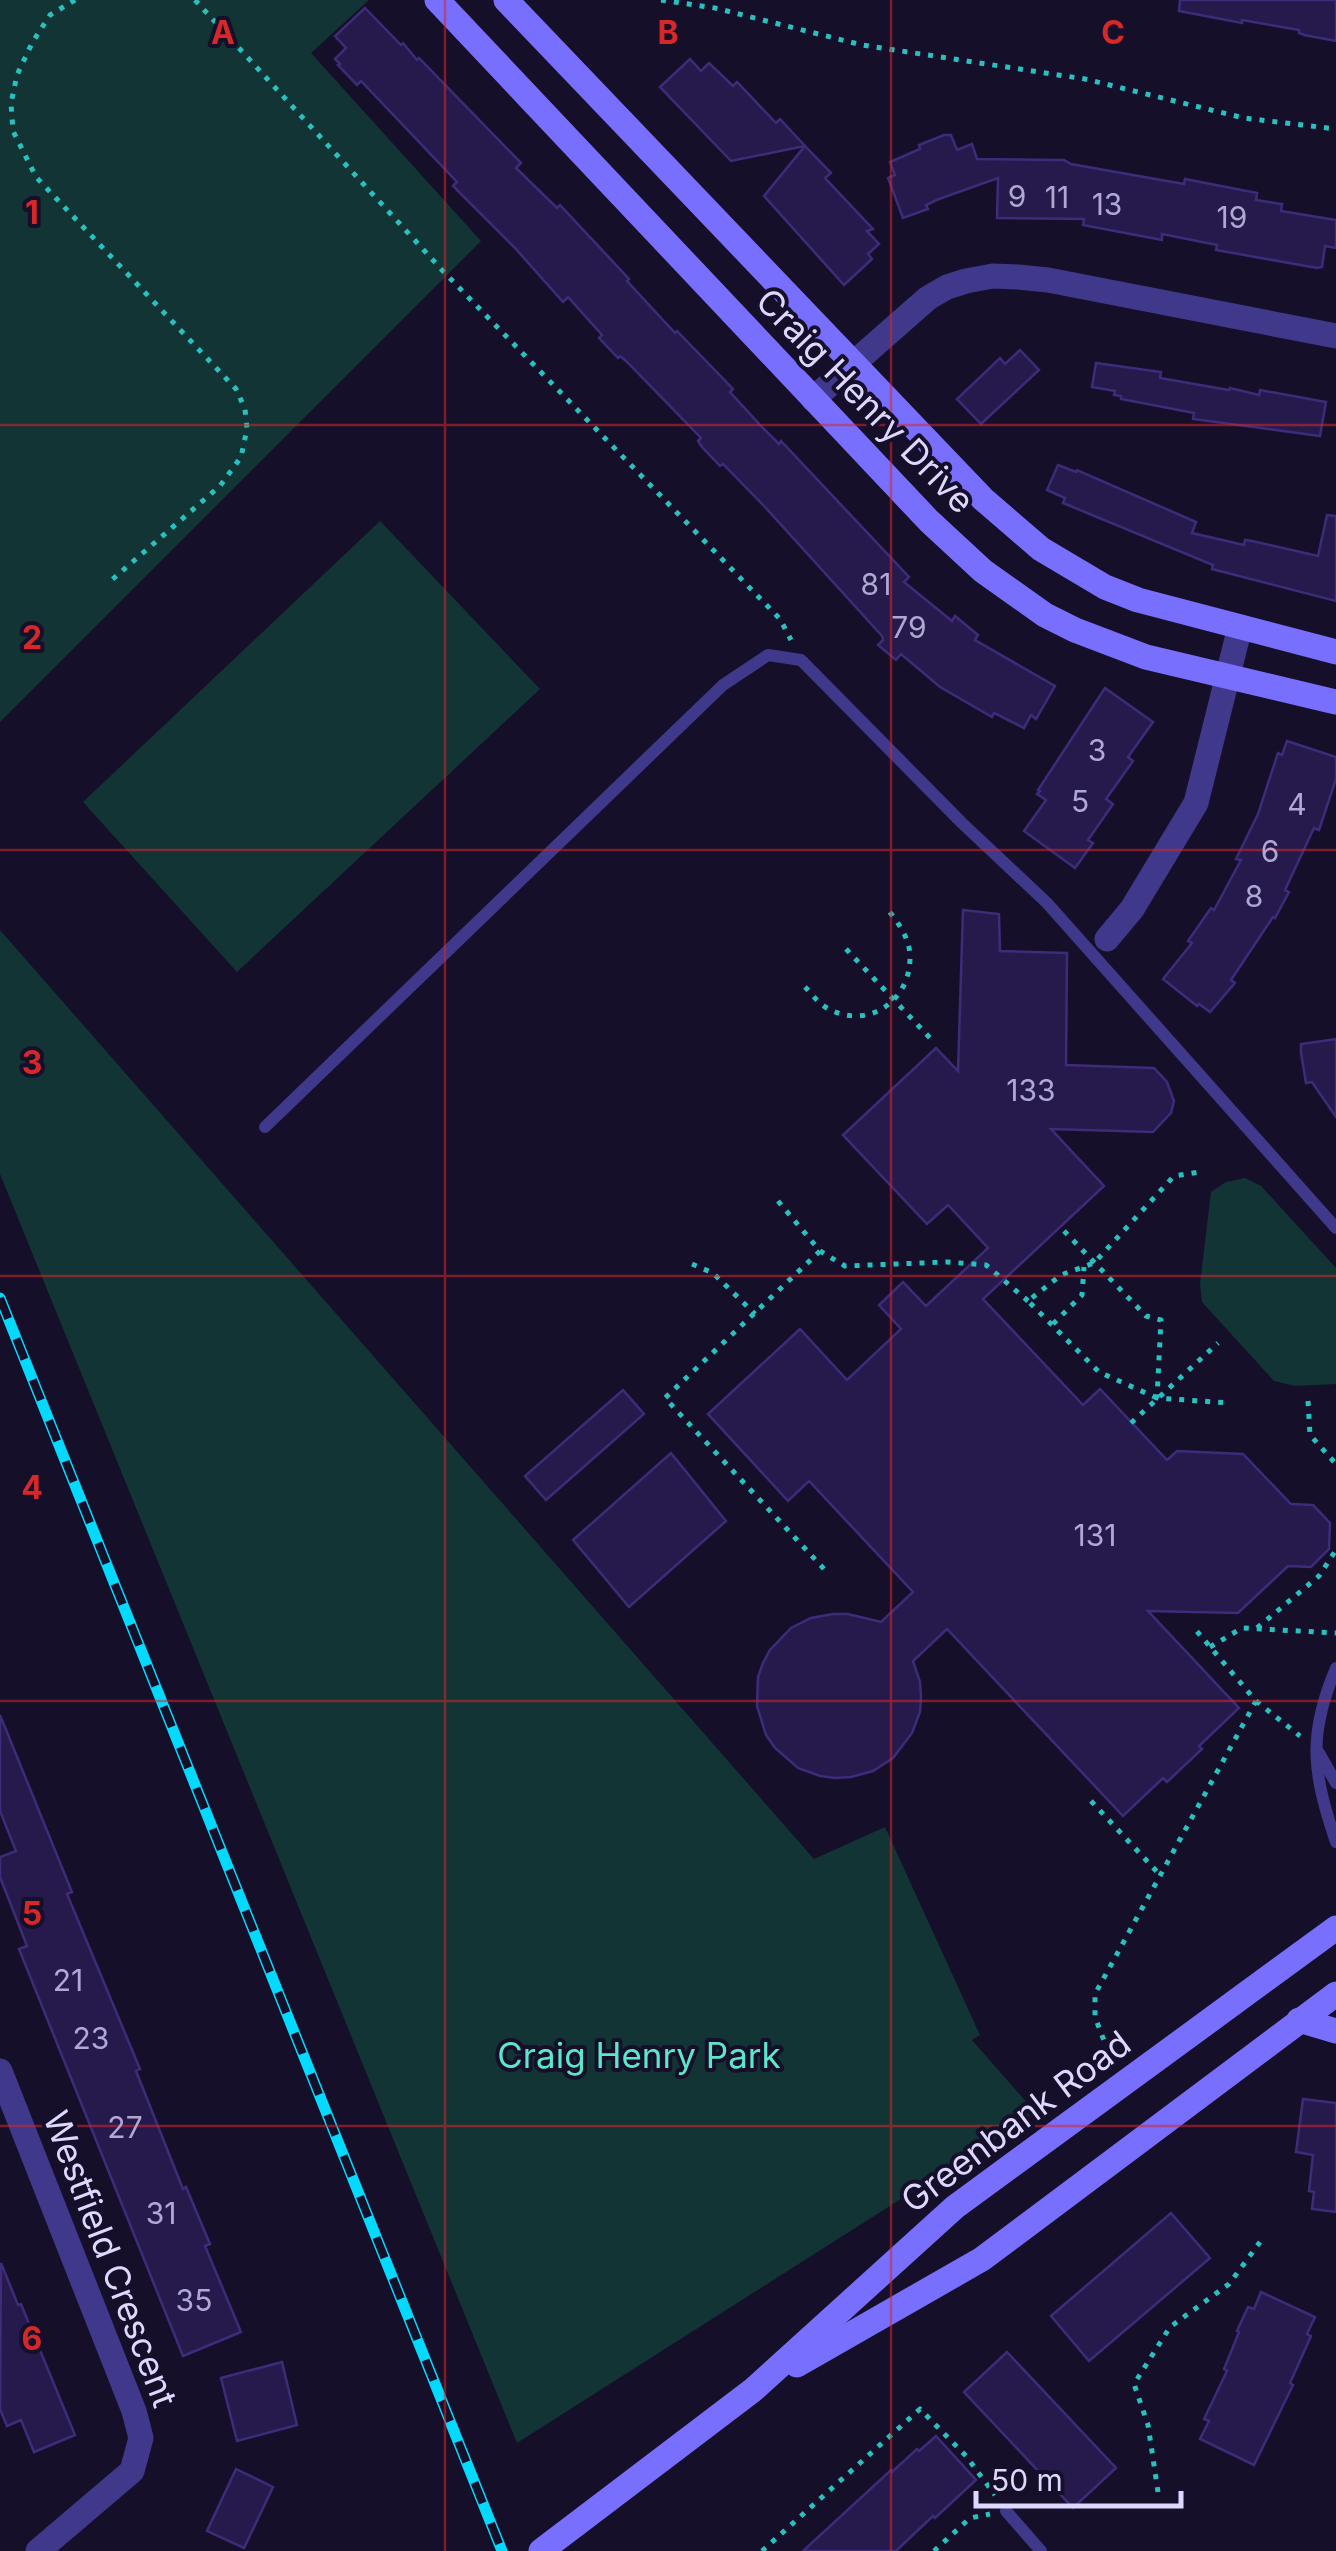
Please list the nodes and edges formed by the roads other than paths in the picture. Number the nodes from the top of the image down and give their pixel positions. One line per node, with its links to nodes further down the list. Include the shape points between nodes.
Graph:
1 (437, 0): 5 (street, Craig Henry Drive)
2 (506, 0): 4 (street, Craig Henry Drive)
3 (1336, 336): 4 (street, via 1048,280 993,276 928,298)
4 (852, 364): 5 (street); 6 (street, Craig Henry Drive, via 983,500 1041,549 1138,600)
5 (813, 398): 8 (street, Craig Henry Drive, via 956,546 1045,615 1146,657)
6 (1240, 627): 7 (street, Craig Henry Drive); 8 (street)
7 (1336, 652)
8 (1228, 675): 9 (street, Craig Henry Drive); 10 (street, via 1196,803)
9 (1336, 702)
10 (1108, 939)
11 (266, 1127): 12 (lane, via 724,684 768,656 802,660 1047,904)
12 (1336, 1228)
13 (1336, 1668): 14 (lane)
14 (1315, 1747): 15 (lane); 16 (lane, via 1321,1798)
15 (1336, 1783)
16 (1336, 1842)
17 (1336, 1928): 22 (street, Greenbank Road, via 955,2207)
18 (1336, 1994): 19 (street, Greenbank Road)
19 (1298, 2020): 20 (street); 22 (street, Greenbank Road, via 982,2260)
20 (1336, 2030)
21 (0, 2071): 24 (street, Westfield Crescent, via 141,2438 132,2471)
22 (753, 2390): 25 (street, Greenbank Road)
23 (1006, 2511): 26 (lane)
24 (38, 2551)
25 (541, 2551)
26 (1042, 2551)

